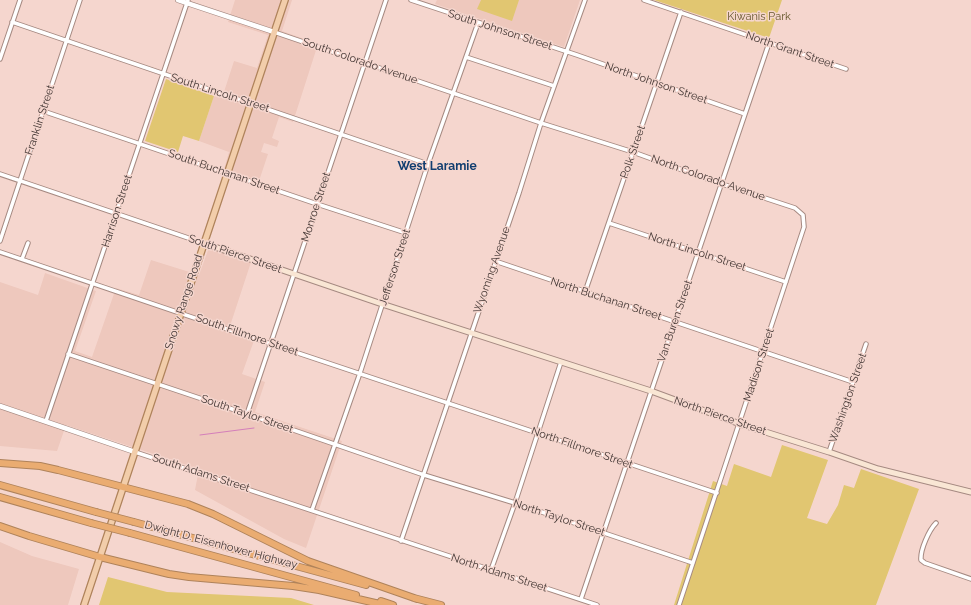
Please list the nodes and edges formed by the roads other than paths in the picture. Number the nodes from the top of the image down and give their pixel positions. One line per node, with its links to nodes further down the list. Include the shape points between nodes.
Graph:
1 (20, 0): 11 (street)
2 (80, 0): 14 (street, Franklin Street)
3 (178, 0): 9 (street, South Colorado Avenue)
4 (285, 0): 13 (main road, Snowy Range Road)
5 (386, 0): 19 (street, Monroe Street)
6 (411, 0): 12 (street, South Johnson Street)
7 (585, 0): 16 (street, Wyoming Avenue)
8 (644, 0): 10 (street, North Grant Street)
9 (187, 1): 13 (street, South Colorado Avenue); 21 (street, Harrison Street)
10 (681, 12): 15 (street, North Grant Street); 22 (street, Polk Street)
11 (12, 22): 14 (street, South Lincoln Street); 18 (street)
12 (478, 23): 16 (street, South Johnson Street); 17 (street, Jefferson Street)
13 (274, 32): 19 (street, South Colorado Avenue); 25 (main road, Snowy Range Road)
14 (66, 41): 21 (street, South Lincoln Street); 26 (street, Franklin Street)
15 (769, 42): 20 (street, North Grant Street); 27 (street, Van Buren Street)
16 (567, 51): 22 (street, North Johnson Street); 23 (street, Wyoming Avenue)
17 (466, 57): 23 (street); 24 (street, Jefferson Street)
18 (0, 59)
19 (364, 63): 24 (street, South Colorado Avenue); 29 (street, Monroe Street)
20 (846, 69)
21 (162, 74): 25 (street, South Lincoln Street); 30 (street, Harrison Street)
22 (656, 83): 27 (street, North Johnson Street); 31 (street, Polk Street)
23 (554, 86): 28 (street, Wyoming Avenue)
24 (453, 92): 28 (street, South Colorado Avenue); 32 (street, Jefferson Street)
25 (250, 103): 29 (street, South Lincoln Street); 33 (main road, Snowy Range Road)
26 (43, 111): 30 (street, South Buchanan Street); 35 (street, Franklin Street)
27 (745, 114): 36 (street, Van Buren Street)
28 (541, 123): 31 (street, North Colorado Avenue); 48 (street, Wyoming Avenue)
29 (341, 134): 32 (street, South Lincoln Street); 37 (street, Monroe Street)
30 (140, 144): 33 (street, South Buchanan Street); 38 (street, Harrison Street)
31 (633, 152): 36 (street, North Colorado Avenue); 40 (street, Polk Street)
32 (428, 164): 41 (street, Jefferson Street)
33 (227, 173): 37 (street, South Buchanan Street); 44 (main road, Snowy Range Road)
34 (0, 174): 35 (street, South Pierce Street)
35 (20, 181): 38 (street, South Pierce Street); 42 (street, Franklin Street)
36 (721, 183): 39 (street, North Colorado Avenue, via 795,208); 46 (street, Van Buren Street)
37 (317, 204): 41 (street, South Buchanan Street); 49 (street, Monroe Street)
38 (116, 214): 44 (street, South Pierce Street); 51 (street, Harrison Street)
39 (803, 214): 50 (street, Madison Street, via 804,227)
40 (609, 223): 46 (street, North Lincoln Street); 52 (street, Polk Street)
41 (406, 233): 53 (street, Jefferson Street)
42 (0, 241)
43 (28, 243): 47 (street)
44 (203, 243): 49 (main road, South Pierce Street); 54 (main road, Snowy Range Road)
45 (0, 252): 47 (street, South Fillmore Street)
46 (698, 252): 50 (street, North Lincoln Street); 55 (street, Van Buren Street)
47 (22, 259): 51 (street, South Fillmore Street)
48 (495, 261): 52 (street, North Buchanan Street); 56 (street, Wyoming Avenue)
49 (294, 274): 53 (main road, South Pierce Street); 57 (street, Monroe Street)
50 (786, 282): 59 (street, Madison Street)
51 (92, 284): 54 (street, South Fillmore Street); 60 (street, Harrison Street)
52 (585, 292): 55 (street, North Buchanan Street)
53 (382, 304): 56 (main road, South Pierce Street); 62 (street, Jefferson Street)
54 (181, 313): 57 (street, South Fillmore Street); 64 (main road, Snowy Range Road)
55 (674, 321): 59 (street, North Buchanan Street); 65 (street, Van Buren Street)
56 (471, 332): 61 (main road, North Pierce Street); 66 (street, Wyoming Avenue)
57 (271, 344): 62 (street, South Fillmore Street); 68 (street, Monroe Street)
58 (866, 344): 63 (street, Washington Street)
59 (763, 353): 63 (street, North Buchanan Street); 70 (street, Madison Street)
60 (68, 354): 64 (street, South Taylor Street); 69 (street, Harrison Street)
61 (561, 362): 65 (main road, North Pierce Street); 71 (street)
62 (360, 373): 66 (street, South Fillmore Street); 72 (street, Jefferson Street)
63 (853, 382): 74 (street, Washington Street)
64 (158, 383): 68 (street, South Taylor Street); 73 (main road, Snowy Range Road)
65 (651, 391): 70 (main road, North Pierce Street); 76 (street, Van Buren Street)
66 (448, 403): 71 (street, North Fillmore Street); 77 (street, Wyoming Avenue)
67 (0, 406): 69 (street, South Adams Street)
68 (248, 414): 72 (street, South Taylor Street)
69 (46, 422): 73 (street, South Adams Street)
70 (740, 424): 74 (main road, North Pierce Street); 81 (street, Madison Street)
71 (538, 433): 76 (street, North Fillmore Street); 83 (street)
72 (335, 444): 77 (street, South Taylor Street); 84 (street, Jefferson Street)
73 (135, 452): 79 (main road, Snowy Range Road); 84 (street, South Adams Street)
74 (830, 452): 80 (main road, North Pierce Street, via 893,474)
75 (0, 463): 79 (highway, via 40,466)
76 (627, 463): 81 (street, North Fillmore Street); 87 (street, Van Buren Street)
77 (424, 475): 83 (street, North Taylor Street); 88 (street, Wyoming Avenue)
78 (0, 485): 93 (highway, Dwight D. Eisenhower Highway, bridge)
79 (123, 487): 89 (main road, Snowy Range Road); 93 (highway, via 188,504 308,561)
80 (971, 492)
81 (717, 493): 90 (street, Madison Street)
82 (0, 496): 97 (highway, Dwight D. Eisenhower Highway, bridge)
83 (515, 503): 87 (street, North Taylor Street); 91 (street)
84 (312, 510): 88 (street, South Adams Street)
85 (936, 523): 92 (street, via 931,528 921,555 922,560 924,563)
86 (0, 526): 89 (highway)
87 (603, 532): 90 (street, North Taylor Street); 94 (street, Van Buren Street)
88 (401, 541): 91 (street, North Adams Street)
89 (100, 557): 95 (main road, Snowy Range Road); 96 (highway, via 188,578 293,586)
90 (693, 564): 100 (street, Madison Street)
91 (491, 570): 94 (street, North Adams Street)
92 (971, 579)
93 (417, 599): 98 (highway, Dwight D. Eisenhower Highway)
94 (581, 599): 99 (street, North Adams Street)
95 (84, 605)
96 (384, 605)
97 (393, 605)
98 (441, 605)
99 (597, 605)
100 (679, 605)

